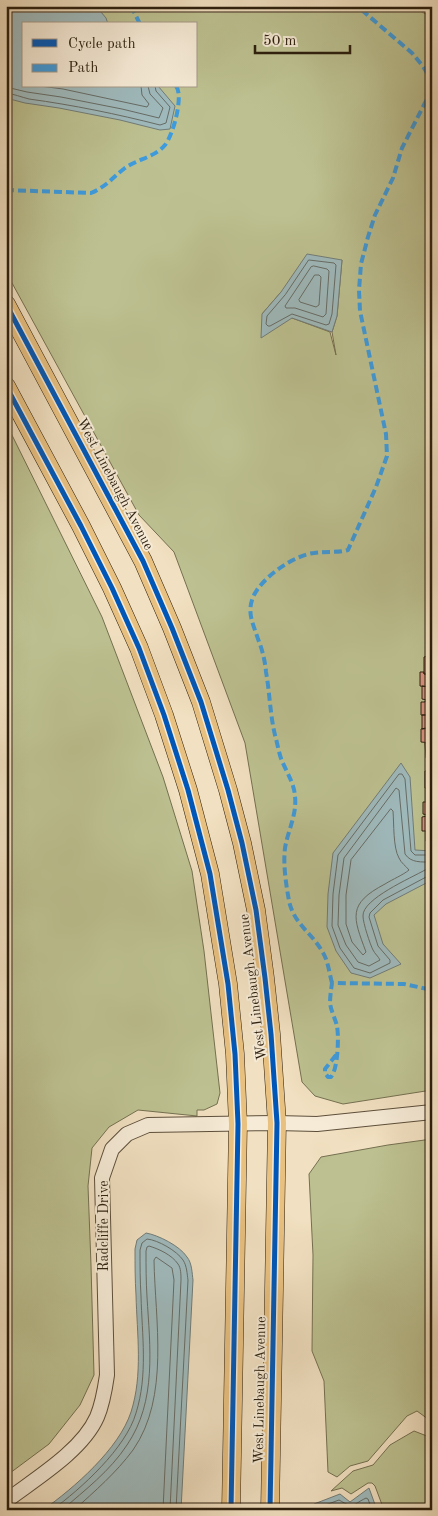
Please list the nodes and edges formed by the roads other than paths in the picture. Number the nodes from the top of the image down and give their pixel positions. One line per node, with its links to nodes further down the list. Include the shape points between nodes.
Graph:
1 (6, 304): 4 (main road, West Linebaugh Avenue, via 142,561 201,702 228,790 256,910 271,1034)
2 (6, 386): 5 (main road, West Linebaugh Avenue, via 112,588 164,715 188,790 210,874 228,984)
3 (432, 1112): 4 (street, Radcliffe Drive, via 317,1124)
4 (277, 1123): 5 (street, Radcliffe Drive); 8 (main road, West Linebaugh Avenue)
5 (238, 1124): 6 (street, Radcliffe Drive, via 148,1125 127,1134 112,1149 102,1178 107,1375 104,1397 96,1418 69,1453); 7 (main road, West Linebaugh Avenue)
6 (6, 1502)
7 (231, 1510)
8 (270, 1510)

